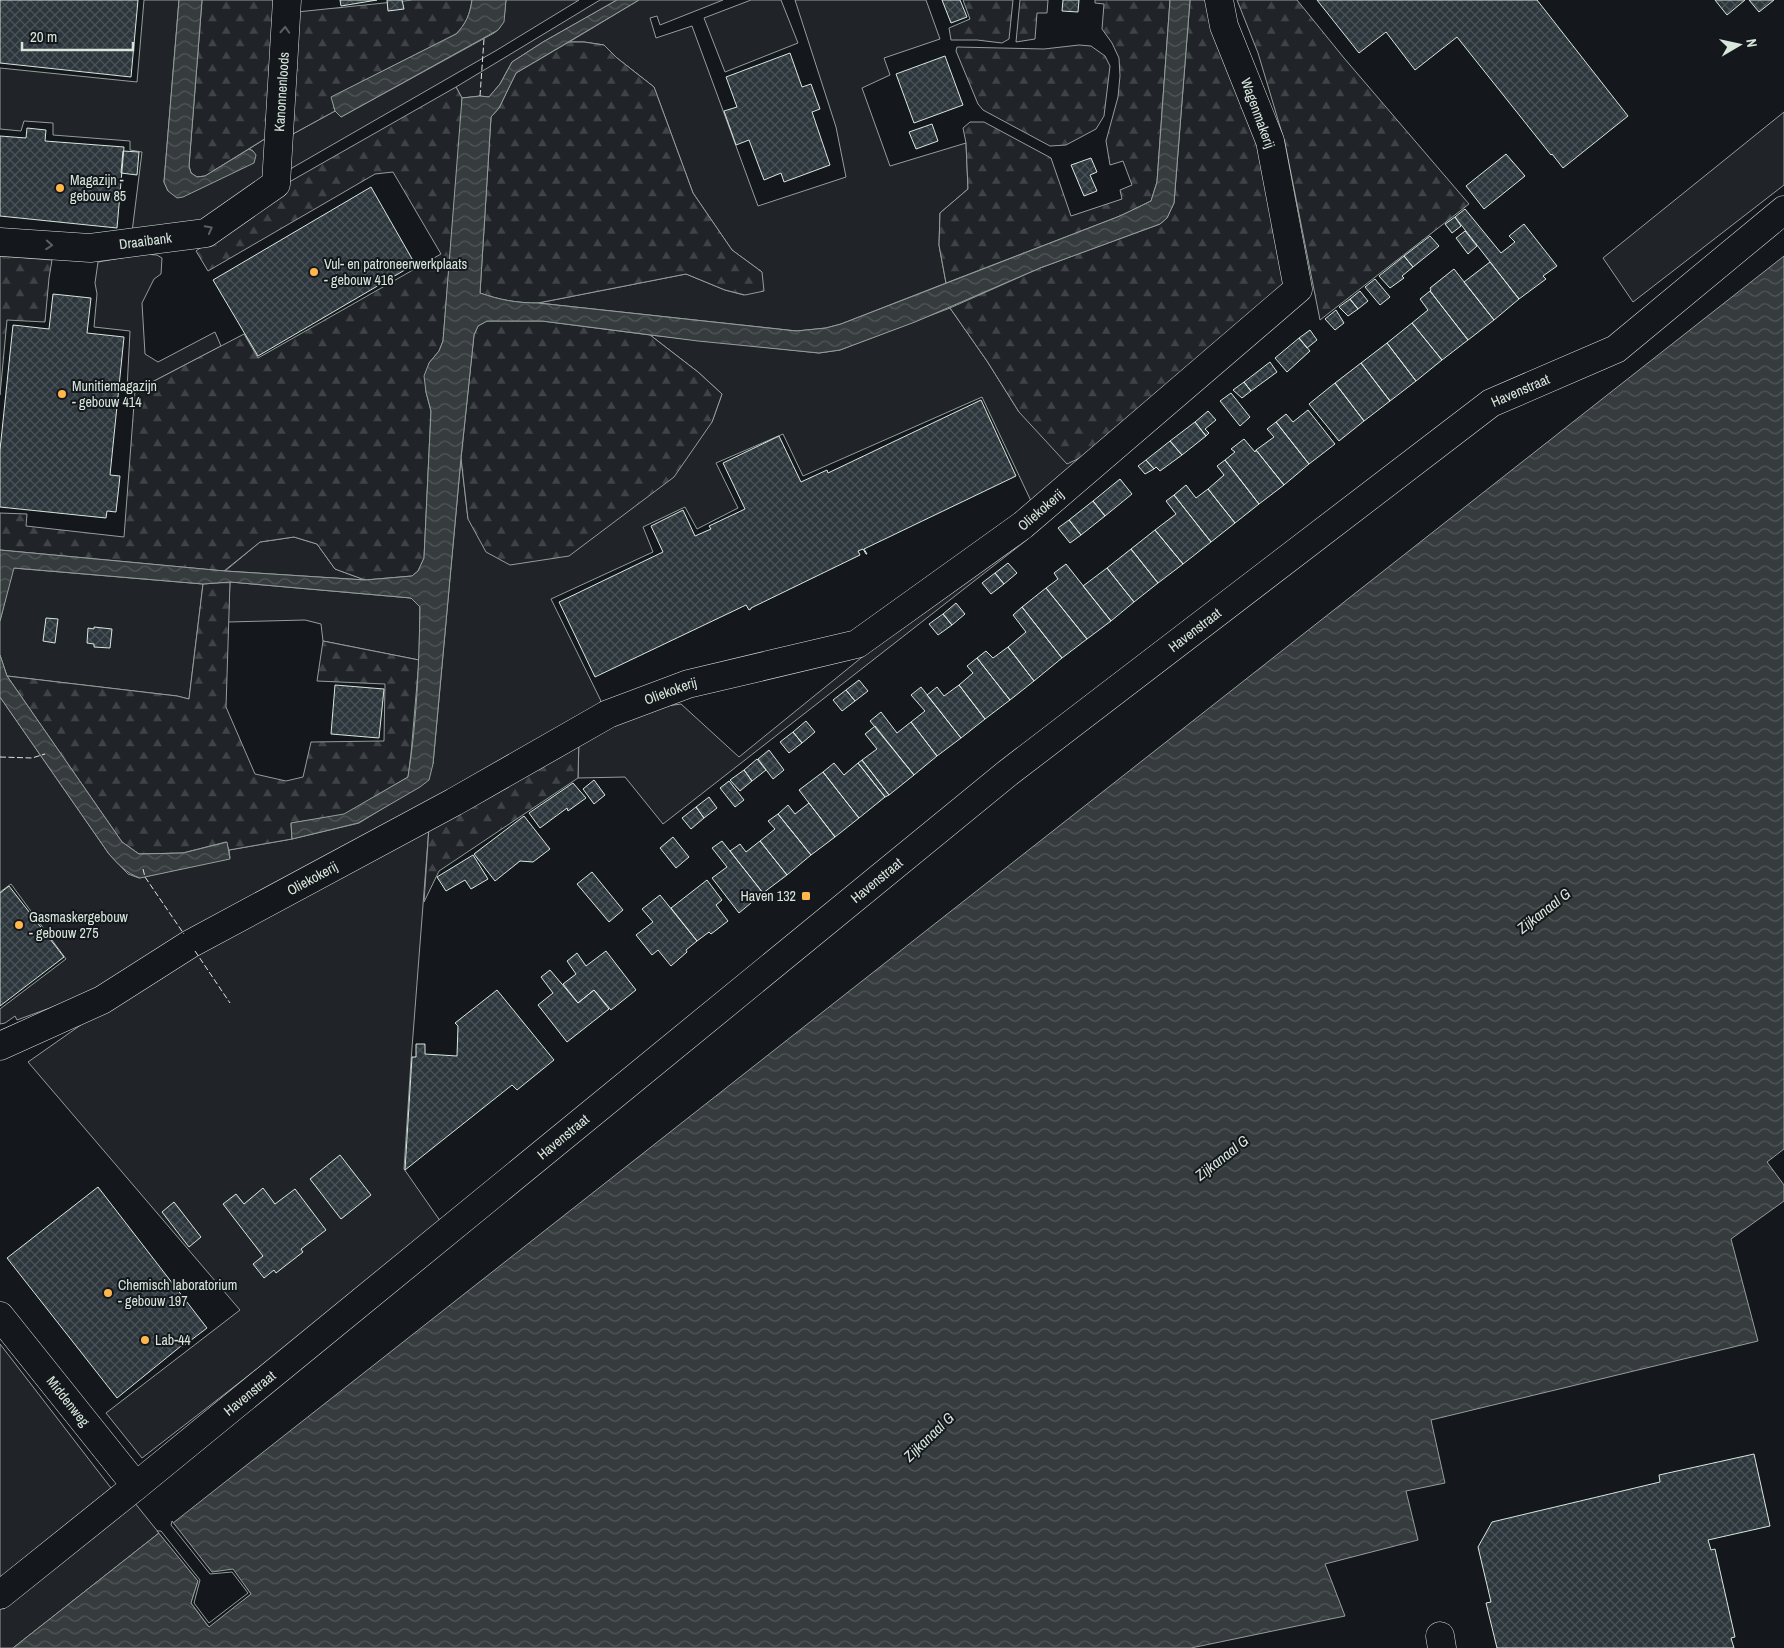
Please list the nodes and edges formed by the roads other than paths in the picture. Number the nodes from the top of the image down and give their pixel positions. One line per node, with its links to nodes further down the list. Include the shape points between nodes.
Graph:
1 (287, 0): 3 (street, Kanonnenloods, one-way to 1)
2 (1219, 0): 6 (street, Wagenmakerij, via 1224,26 1270,141)
3 (276, 184): 5 (street, Draaibank, one-way to 3, via 90,248 206,233)
4 (1784, 210): 9 (street, Havenstraat, via 1616,348 1491,403 1009,772)
5 (0, 242)
6 (1298, 289): 7 (street, Oliekokerij, via 1023,524 857,644 688,684 608,714 454,802 190,944 102,1000)
7 (0, 1046)
8 (0, 1316): 9 (street, Middenweg)
9 (136, 1486): 10 (street, Havenstraat)
10 (0, 1595)

